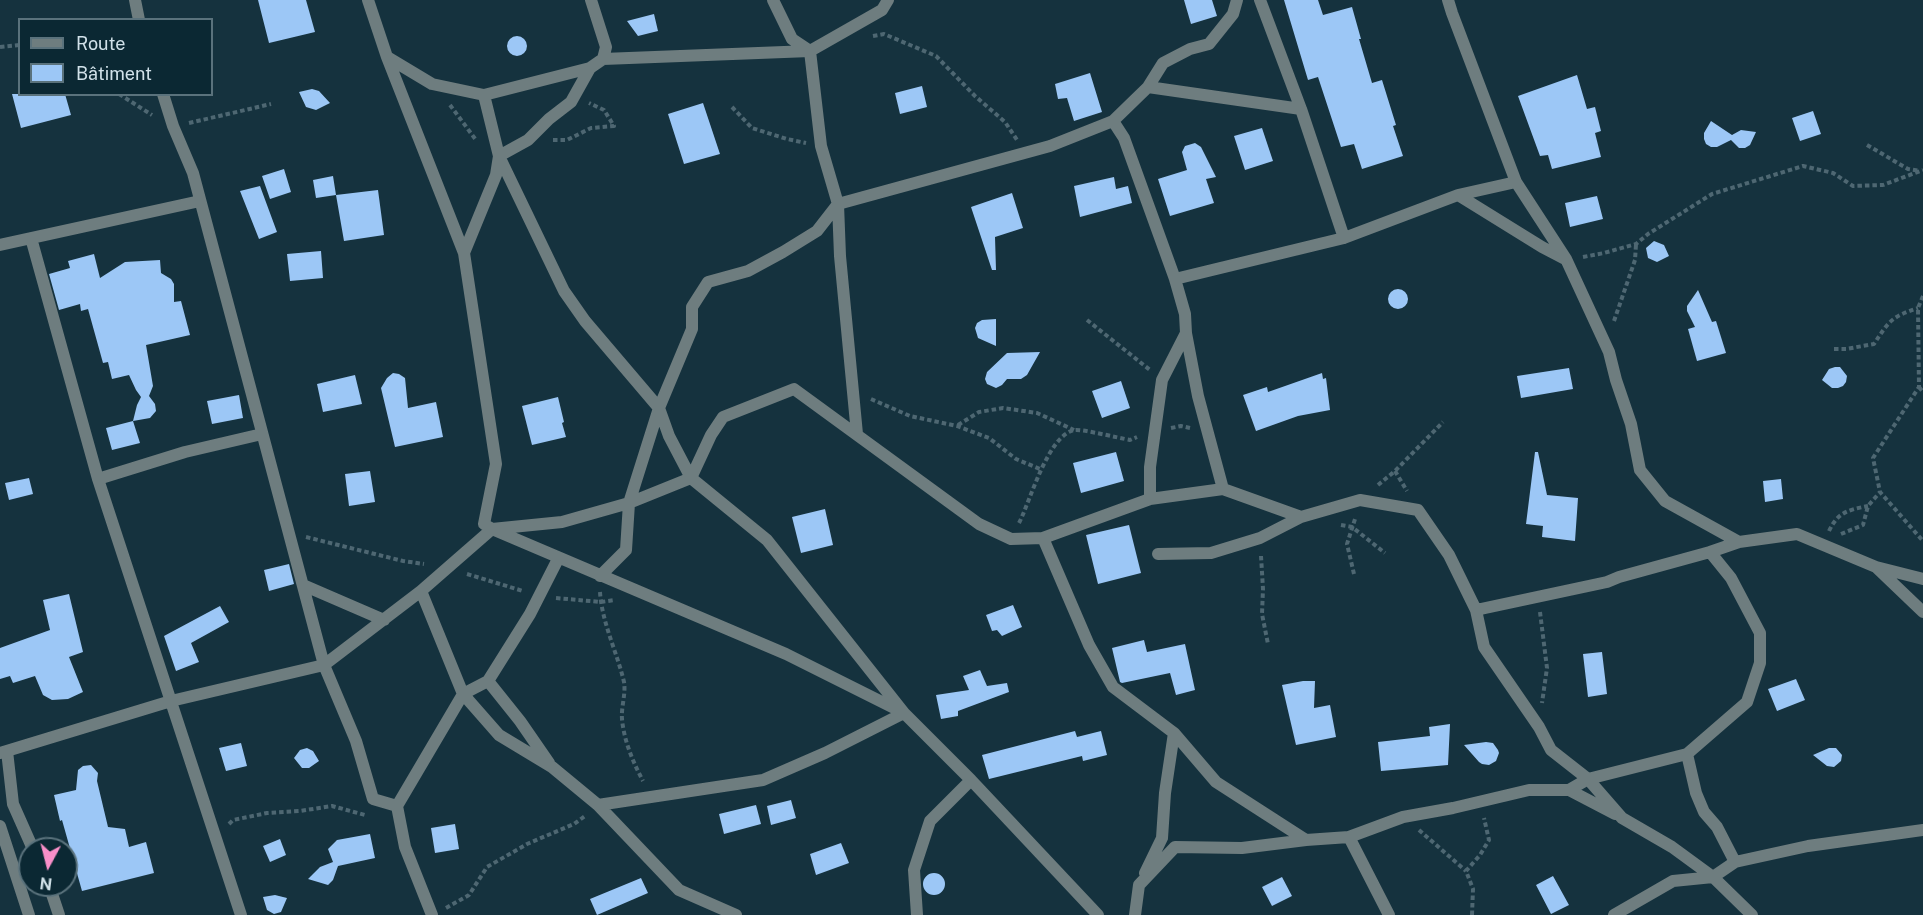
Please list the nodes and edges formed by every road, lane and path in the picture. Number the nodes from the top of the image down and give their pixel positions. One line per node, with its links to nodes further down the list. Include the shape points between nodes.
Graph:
1 (135, 0): 9 (street)
2 (368, 0): 14 (street)
3 (591, 0): 15 (street, via 606,46)
4 (773, 0): 13 (street, via 792,39)
5 (888, 0): 13 (street, via 882,10)
6 (1237, 0): 18 (street, via 1233,14 1209,44 1163,63)
7 (1260, 0): 24 (street)
8 (1448, 0): 33 (street)
9 (139, 18)
10 (863, 39): 30 (path, via 884,34 936,56 1005,122)
11 (18, 45): 12 (path)
12 (0, 47)
13 (810, 51): 15 (street); 29 (street)
14 (387, 57): 17 (street); 41 (street)
15 (603, 59): 16 (street)
16 (590, 68): 19 (street); 31 (street, via 572,102 528,140)
17 (433, 84): 19 (street); 27 (path)
18 (1148, 87): 24 (street); 25 (street)
19 (484, 95): 31 (street)
20 (122, 96): 26 (path)
21 (164, 96): 26 (street)
22 (270, 104): 26 (path)
23 (732, 107): 29 (path, via 752,128)
24 (1301, 109): 38 (street)
25 (1113, 121): 30 (street); 43 (street, via 1124,138)
26 (173, 126): 35 (street)
27 (479, 144)
28 (1867, 145): 32 (path, via 1908,169)
29 (821, 146): 36 (street)
30 (1026, 152): 36 (street)
31 (499, 156): 41 (street, via 496,175); 54 (street, via 564,291)
32 (1922, 170): 39 (path, via 1883,185 1853,186 1833,173 1803,166 1712,194)
33 (1516, 182): 34 (street); 42 (street)
34 (1458, 195): 38 (street); 42 (street)
35 (200, 201): 37 (street); 60 (street)
36 (838, 204): 52 (street); 54 (street, via 817,231 783,252 748,271 708,282 692,307 692,329)
37 (31, 238): 40 (street); 64 (street)
38 (1344, 238): 43 (street)
39 (1636, 244): 42 (path); 49 (path)
40 (0, 245)
41 (464, 253): 74 (street, via 496,464 484,524)
42 (1566, 259): 49 (street)
43 (1175, 279): 47 (street)
44 (1923, 296): 45 (path)
45 (1918, 308): 48 (path, via 1897,315 1874,344); 51 (path)
46 (1087, 320): 50 (path)
47 (1186, 333): 50 (street); 59 (street)
48 (1834, 349)
49 (1609, 352): 81 (street, via 1640,470 1665,501)
50 (1162, 380): 58 (street)
51 (1919, 387): 53 (path); 66 (path, via 1873,458)
52 (854, 391): 56 (path, via 910,416); 61 (street)
53 (1923, 392)
54 (658, 408): 63 (street); 69 (street)
55 (1443, 422): 68 (path)
56 (957, 426): 57 (path, via 979,412 1003,408 1037,413); 62 (path, via 989,438 1016,459)
57 (1075, 430): 58 (path, via 1130,440); 62 (path, via 1061,437)
58 (1155, 432): 59 (path, via 1181,426); 67 (street)
59 (1208, 433): 65 (street)
60 (262, 434): 64 (street, via 185,452); 90 (street)
61 (857, 434): 63 (street, via 794,389 723,417); 79 (street, via 979,524)
62 (1040, 469): 79 (path)
63 (691, 478): 69 (street); 101 (street, via 767,540)
64 (99, 479): 100 (street)
65 (1223, 489): 67 (street); 71 (street)
66 (1880, 492): 70 (path); 80 (path)
67 (1150, 499): 78 (street)
68 (1360, 500): 71 (street); 73 (path); 93 (street, via 1418,510 1449,555)
69 (629, 503): 74 (street, via 562,522); 88 (street, via 626,550)
70 (1868, 506): 75 (path, via 1836,517); 76 (path, via 1863,525)
71 (1301, 517): 77 (street)
72 (1334, 524): 73 (path)
73 (1352, 527): 83 (path); 87 (path, via 1347,544)
74 (492, 530): 85 (street); 91 (street)
75 (1828, 534)
76 (1834, 536)
77 (1260, 537): 84 (street, via 1211,553); 96 (path, via 1262,614)
78 (1043, 538): 79 (street); 103 (street, via 1089,645 1113,687)
79 (1011, 539)
80 (1923, 541)
81 (1739, 542): 82 (street); 86 (street, via 1797,534)
82 (1710, 552): 92 (street); 105 (street, via 1731,578 1760,633 1760,663 1747,702)
83 (1384, 553)
84 (1158, 554)
85 (558, 559): 88 (street); 98 (street, via 530,614)
86 (1876, 567): 89 (street); 94 (street)
87 (1354, 574)
88 (600, 576): 101 (street, via 786,654); 110 (path, via 601,602 624,685 622,718 627,745)
89 (1923, 579)
90 (303, 585): 95 (street); 97 (street)
91 (421, 591): 95 (street); 99 (street)
92 (1538, 597): 93 (street); 102 (path, via 1547,668)
93 (1476, 610): 102 (street, via 1484,647)
94 (1923, 612)
95 (384, 620): 97 (street)
96 (1268, 644)
97 (324, 665): 100 (street); 112 (street, via 356,741 373,799)
98 (488, 681): 99 (street); 106 (street)
99 (463, 694): 106 (street, via 499,735); 112 (street)
100 (171, 701): 104 (street); 118 (street)
101 (904, 713): 108 (street); 110 (street, via 763,780)
102 (1539, 727): 107 (street, via 1551,750)
103 (1174, 733): 121 (street, via 1216,782); 125 (street, via 1162,838)
104 (3, 752): 119 (street, via 13,804)
105 (1687, 754): 107 (street); 122 (street, via 1704,812 1717,827)
106 (552, 767): 113 (street)
107 (1588, 779): 109 (street); 115 (street)
108 (971, 780): 132 (street, via 930,821 914,870); 133 (street)
109 (1569, 790): 111 (street, via 1529,790); 115 (street)
110 (652, 797): 113 (street)
111 (1480, 801): 114 (street); 123 (path, via 1489,840)
112 (397, 806): 118 (path, via 369,816 332,806 267,813 233,820); 130 (street, via 405,848)
113 (598, 806): 130 (path, via 574,824 487,867 469,895); 131 (street, via 679,890)
114 (1403, 817): 120 (street); 123 (path)
115 (1622, 818): 124 (street, via 1672,847)
116 (0, 826): 127 (street)
117 (1923, 830): 122 (street, via 1808,846)
118 (215, 835): 129 (street)
119 (28, 837)
120 (1349, 837): 121 (street); 135 (street)
121 (1306, 840): 125 (street, via 1242,848 1175,847)
122 (1735, 862): 124 (street)
123 (1466, 870): 136 (path, via 1473,889)
124 (1713, 878): 137 (street, via 1673,881); 138 (street)
125 (1139, 885): 134 (street)
126 (53, 897): 128 (street)
127 (29, 915)
128 (59, 915)
129 (241, 915)
130 (432, 915)
131 (736, 915)
132 (917, 915)
133 (1098, 915)
134 (1135, 915)
135 (1389, 915)
136 (1472, 915)
137 (1614, 915)
138 (1752, 915)

